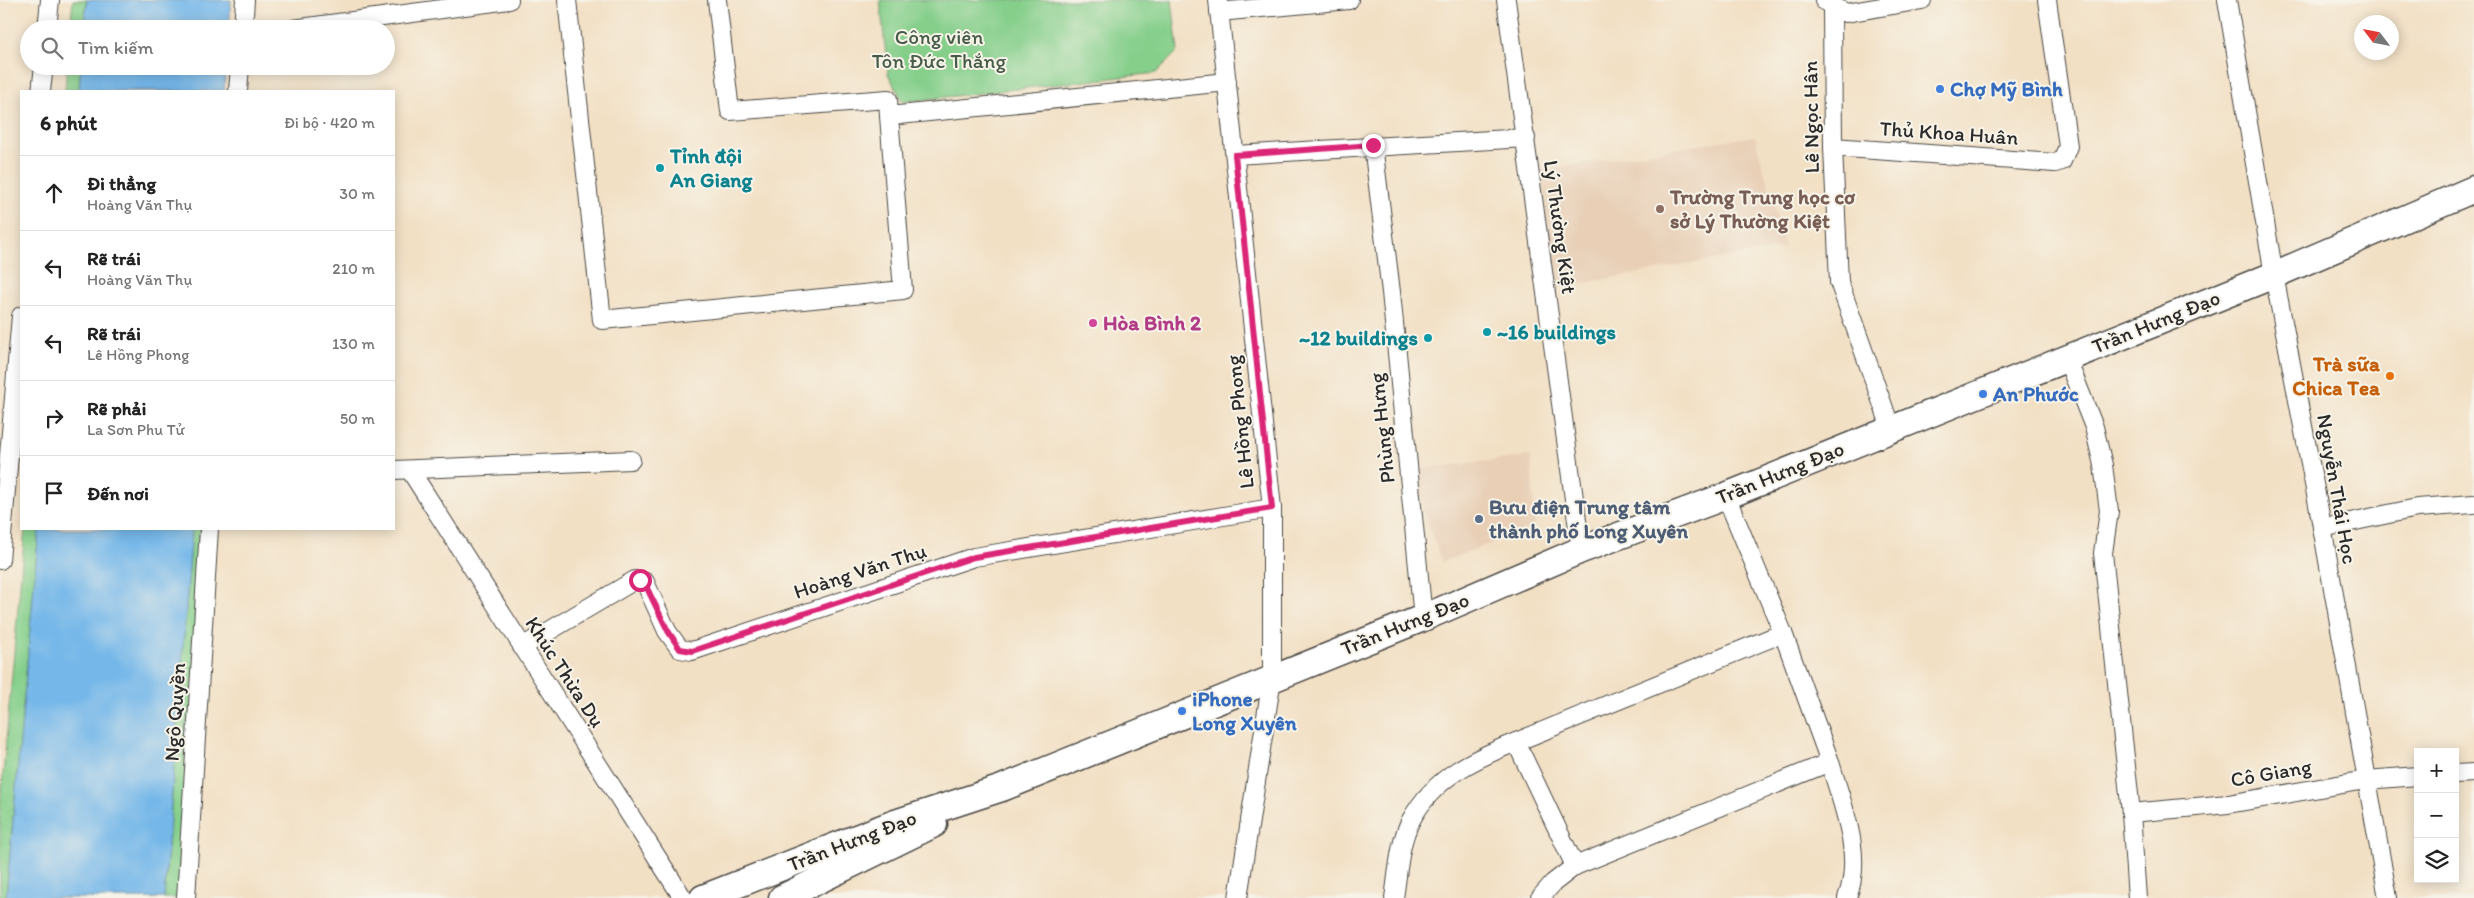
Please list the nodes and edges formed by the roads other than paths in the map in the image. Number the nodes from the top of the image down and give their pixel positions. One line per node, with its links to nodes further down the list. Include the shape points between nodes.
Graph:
1 (50, 0): 13 (street)
2 (245, 0): 14 (street)
3 (509, 0): 15 (street)
4 (567, 0): 21 (street, via 602,320 903,290)
5 (717, 0): 21 (street, via 730,111 888,99)
6 (1349, 0): 12 (street)
7 (1506, 0): 22 (street, Lý Thường Kiệt)
8 (1922, 0): 11 (street, via 1846,13)
9 (2047, 0): 24 (street, Thủ Khoa Huân, via 2068,146 2062,161)
10 (2227, 0): 27 (street, Nguyễn Thái Học)
11 (1827, 3): 24 (street, Lê Ngọc Hân)
12 (1218, 6): 18 (street, Lê Hồng Phong)
13 (48, 20)
14 (244, 20)
15 (361, 20)
16 (43, 75): 19 (street)
17 (239, 75): 20 (street)
18 (1227, 82): 21 (street); 25 (street, Lê Hồng Phong)
19 (41, 90)
20 (238, 90)
21 (889, 116)
22 (1526, 138): 23 (street); 38 (street, Lý Thường Kiệt)
23 (1373, 145): 25 (street); 40 (street, Phùng Hưng)
24 (1833, 147): 30 (street, Lê Ngọc Hân, via 1838,282)
25 (1235, 155): 35 (street, Lê Hồng Phong)
26 (2474, 189): 27 (highway, Trần Hưng Đạo)
27 (2274, 275): 29 (highway, Trần Hưng Đạo); 36 (street, Nguyễn Thái Học)
28 (20, 328): 39 (street)
29 (2067, 359): 30 (highway, Trần Hưng Đạo); 51 (street, via 2094,427 2103,464 2109,510 2103,553)
30 (1891, 428): 33 (highway, Trần Hưng Đạo)
31 (631, 460): 32 (street)
32 (402, 470): 42 (street, Khúc Thừa Dụ)
33 (1726, 496): 38 (highway, Trần Hưng Đạo); 41 (street)
34 (2474, 504): 36 (street, via 2417,508)
35 (1272, 508): 42 (street, Hoàng Văn Thụ, via 974,557 692,651 680,649 644,582 634,580); 43 (street, Lê Hồng Phong)
36 (2322, 528): 49 (street, Nguyễn Thái Học)
37 (209, 530): 53 (street, Ngô Quyền)
38 (1581, 550): 40 (highway, Trần Hưng Đạo)
39 (0, 560)
40 (1423, 618): 43 (highway, Trần Hưng Đạo)
41 (1783, 633): 44 (street); 45 (street)
42 (522, 646): 54 (street, Khúc Thừa Dụ)
43 (1272, 678): 50 (highway, Trần Hưng Đạo); 57 (street, Lê Hồng Phong)
44 (1516, 742): 52 (street); 58 (street, via 1456,770 1440,782 1424,801 1411,820 1405,837)
45 (1830, 762): 52 (street); 60 (street, via 1853,850 1853,872)
46 (2474, 773): 47 (street)
47 (2459, 774)
48 (2414, 776): 49 (street, Cô Giang)
49 (2366, 780): 51 (street, Cô Giang, via 2228,804); 62 (street, Nguyễn Thái Học)
50 (1002, 788): 55 (highway, Trần Hưng Đạo, via 892,824); 56 (highway, Trần Hưng Đạo, via 892,846)
51 (2131, 813): 61 (street)
52 (1575, 866): 59 (street)
53 (186, 898)
54 (683, 898)
55 (703, 898)
56 (782, 898)
57 (1238, 898)
58 (1394, 898)
59 (1540, 898)
60 (1847, 898)
61 (2137, 898)
62 (2388, 898)

